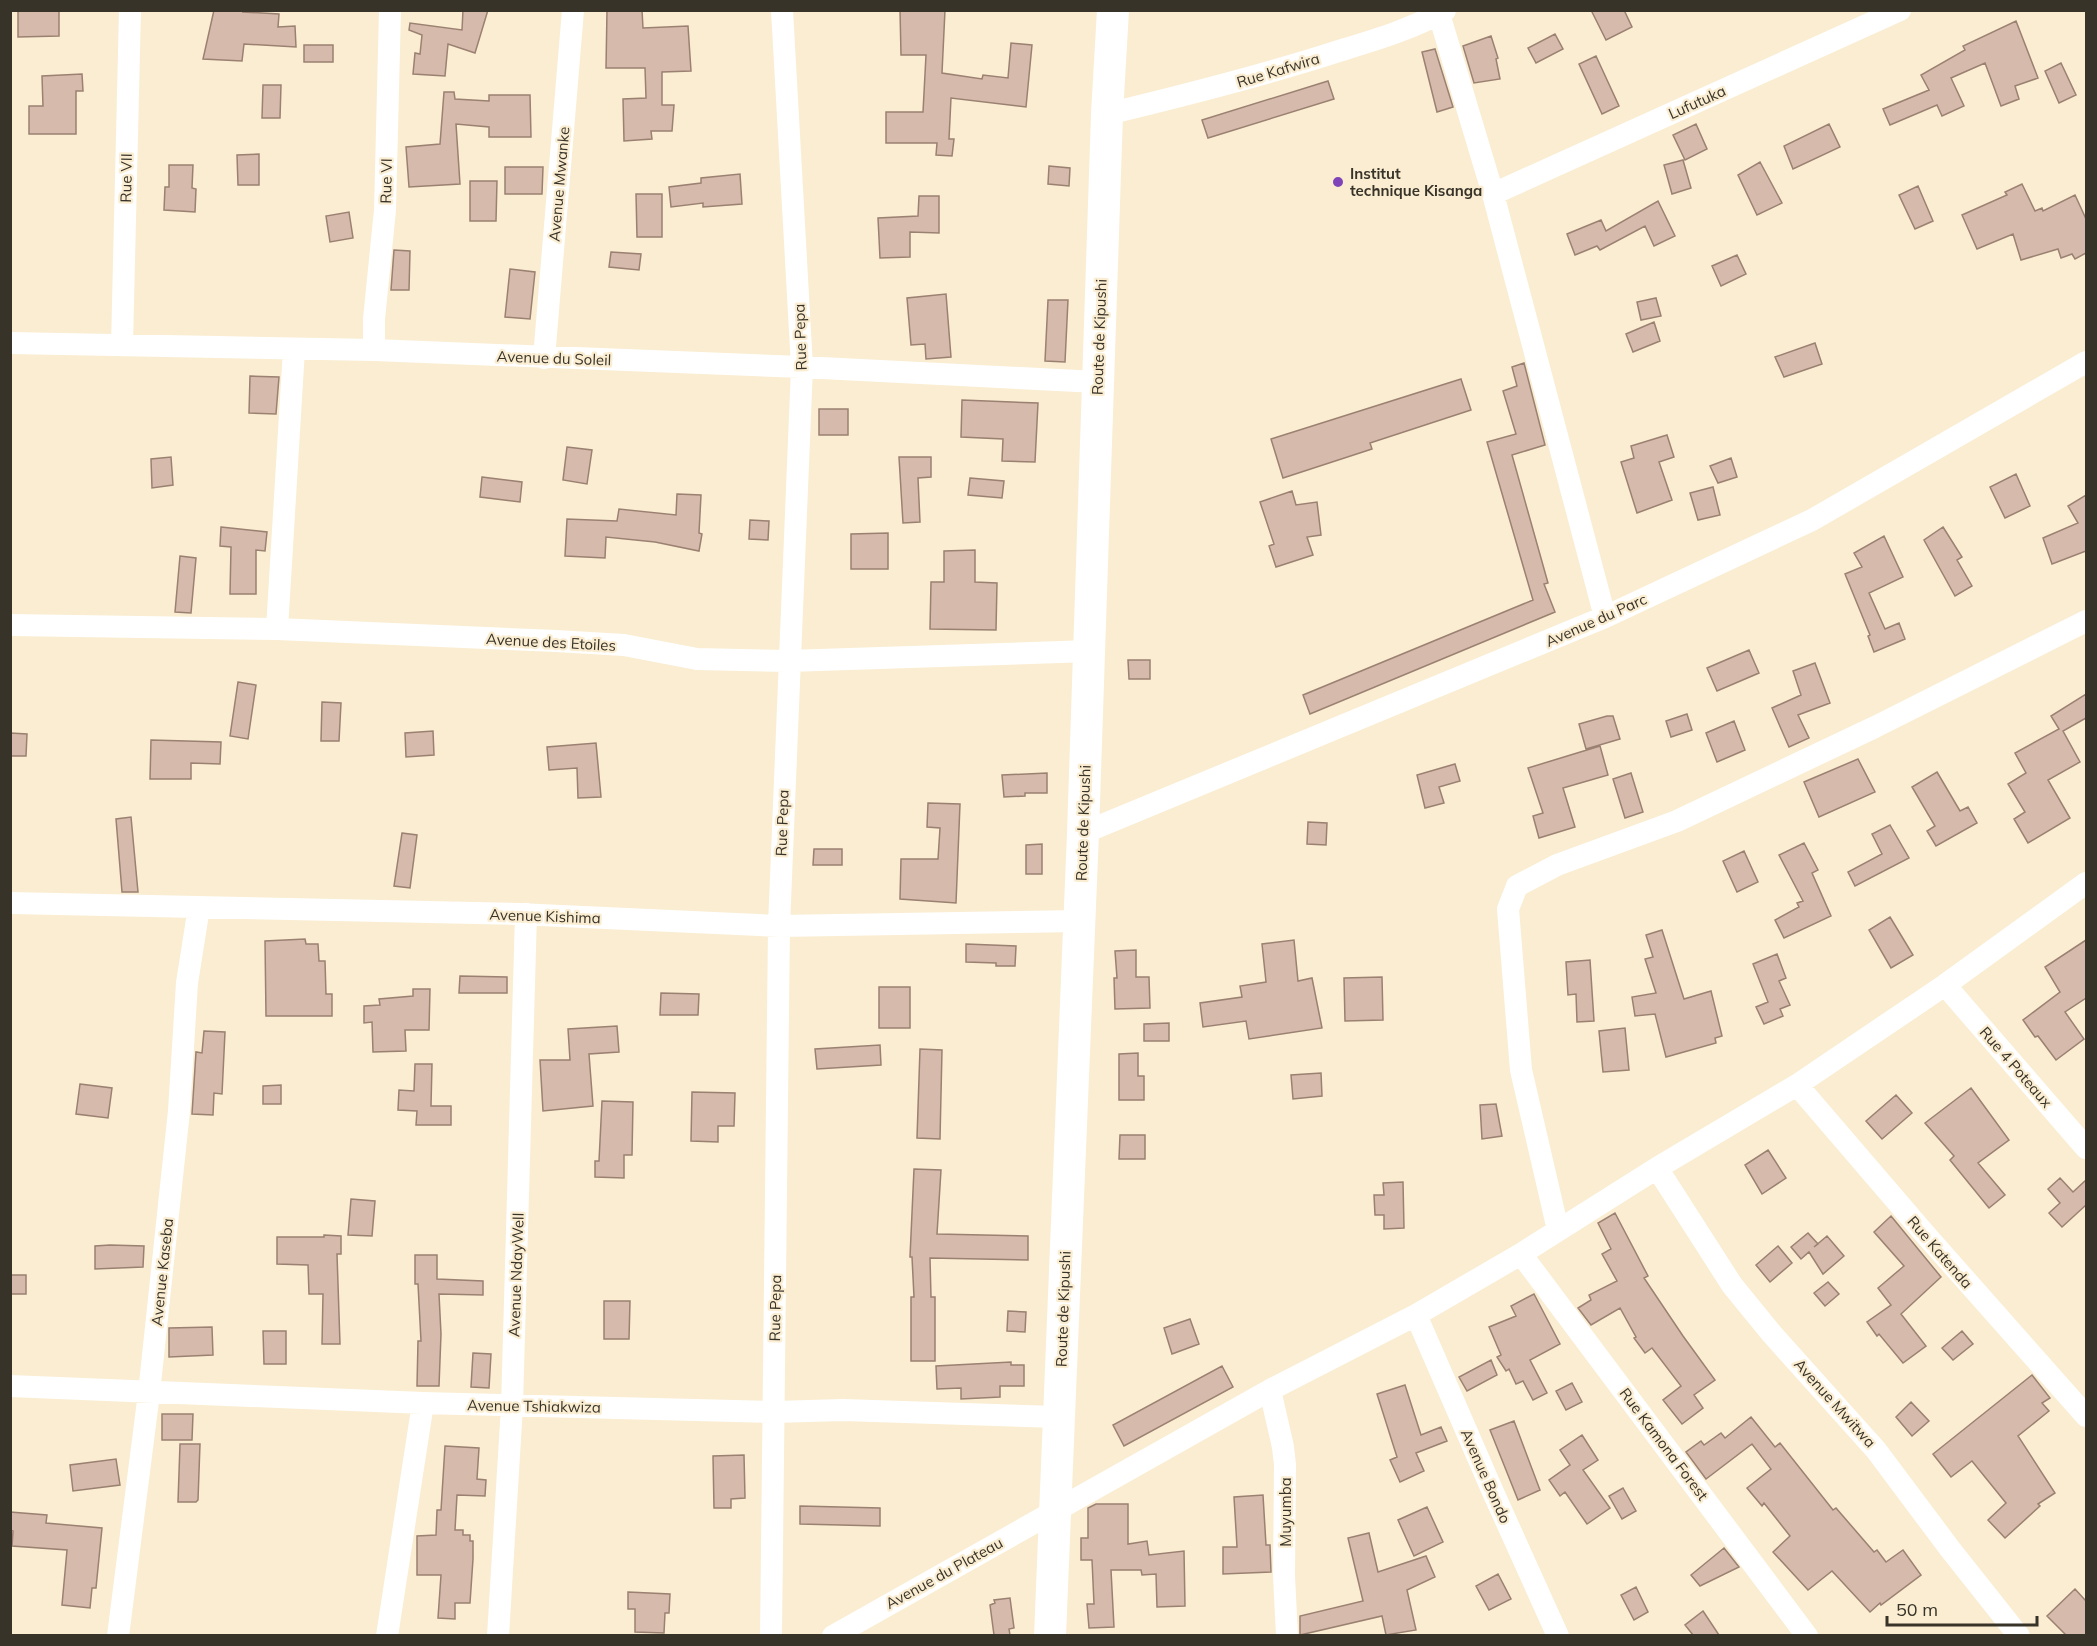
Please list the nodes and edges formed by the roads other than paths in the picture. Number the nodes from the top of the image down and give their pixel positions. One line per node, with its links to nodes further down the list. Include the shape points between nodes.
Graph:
1 (130, 10): 11 (street, Rue VII)
2 (390, 10): 13 (street, Rue VI, via 385,210 374,319)
3 (573, 10): 14 (street, Avenue Mwanke)
4 (782, 10): 16 (street, Rue Pepa)
5 (1113, 10): 8 (main road, Route de Kipushi)
6 (1900, 10): 9 (street, Lufutuka)
7 (1442, 12): 8 (street, Rue Kafwira, via 1379,39 1301,64); 9 (street)
8 (1107, 114): 17 (main road, Route de Kipushi)
9 (1493, 194): 18 (street)
10 (10, 343): 11 (street, Avenue du Soleil)
11 (122, 345): 12 (street, Avenue du Soleil)
12 (294, 349): 13 (street, Avenue du Soleil); 21 (street)
13 (375, 350): 14 (street, Avenue du Soleil)
14 (544, 358): 16 (street, Avenue du Soleil)
15 (2086, 362): 18 (street, Avenue du Parc, via 1812,520)
16 (802, 367): 17 (street, Avenue du Soleil); 23 (street, Rue Pepa)
17 (1097, 382): 22 (main road, Route de Kipushi)
18 (1605, 617): 24 (street, Avenue du Parc)
19 (2086, 621): 35 (street, via 1677,821 1557,865 1517,886 1508,909 1521,1070)
20 (10, 624): 21 (street, Avenue des Etoiles)
21 (277, 629): 23 (street, Avenue des Etoiles, via 624,645 697,659)
22 (1090, 651): 23 (street, Avenue des Etoiles); 24 (main road, Route de Kipushi)
23 (788, 661): 30 (street, Rue Pepa)
24 (1083, 833): 29 (main road, Route de Kipushi)
25 (2086, 882): 31 (street, Avenue du Plateau)
26 (10, 903): 27 (street, Avenue Kishima)
27 (199, 907): 28 (street, Avenue Kishima); 40 (street, Avenue Kaseba, via 187,983 179,1111)
28 (526, 914): 30 (street, Avenue Kishima); 42 (street, Avenue NdayWell)
29 (1080, 921): 30 (street, Avenue Kishima); 45 (main road, Route de Kipushi)
30 (779, 926): 43 (street, Rue Pepa)
31 (1945, 985): 32 (street, Avenue du Plateau); 33 (street, Rue 4 Poteaux)
32 (1797, 1085): 34 (street, Avenue du Plateau); 44 (street, Rue Katenda)
33 (2086, 1148)
34 (1657, 1168): 35 (street, Avenue du Plateau); 56 (street, Avenue Mwitwa, via 1732,1285 1876,1450)
35 (1558, 1230): 36 (street, Avenue du Plateau)
36 (1521, 1254): 37 (street, Avenue du Plateau); 55 (street, Rue Kamona Forest)
37 (1416, 1315): 39 (street, Avenue du Plateau); 54 (street, Avenue Bondo)
38 (10, 1386): 40 (street, Avenue Tshiakwiza)
39 (1270, 1390): 46 (street, Avenue du Plateau); 53 (street, Muyumba, via 1285,1465)
40 (149, 1393): 41 (street, Avenue Tshiakwiza); 47 (street, Avenue Kaseba)
41 (423, 1403): 42 (street, Avenue Tshiakwiza); 48 (street)
42 (512, 1406): 43 (street, Avenue Tshiakwiza); 49 (street, Avenue NdayWell)
43 (774, 1412): 45 (street, Avenue Tshiakwiza, via 843,1410); 50 (street, Rue Pepa)
44 (2086, 1416)
45 (1058, 1417): 46 (main road, Route de Kipushi)
46 (1055, 1511): 51 (street, Avenue du Plateau); 52 (main road, Route de Kipushi)
47 (118, 1635)
48 (387, 1635)
49 (498, 1635)
50 (771, 1635)
51 (833, 1635)
52 (1050, 1635)
53 (1287, 1635)
54 (1558, 1635)
55 (1807, 1635)
56 (2019, 1635)

